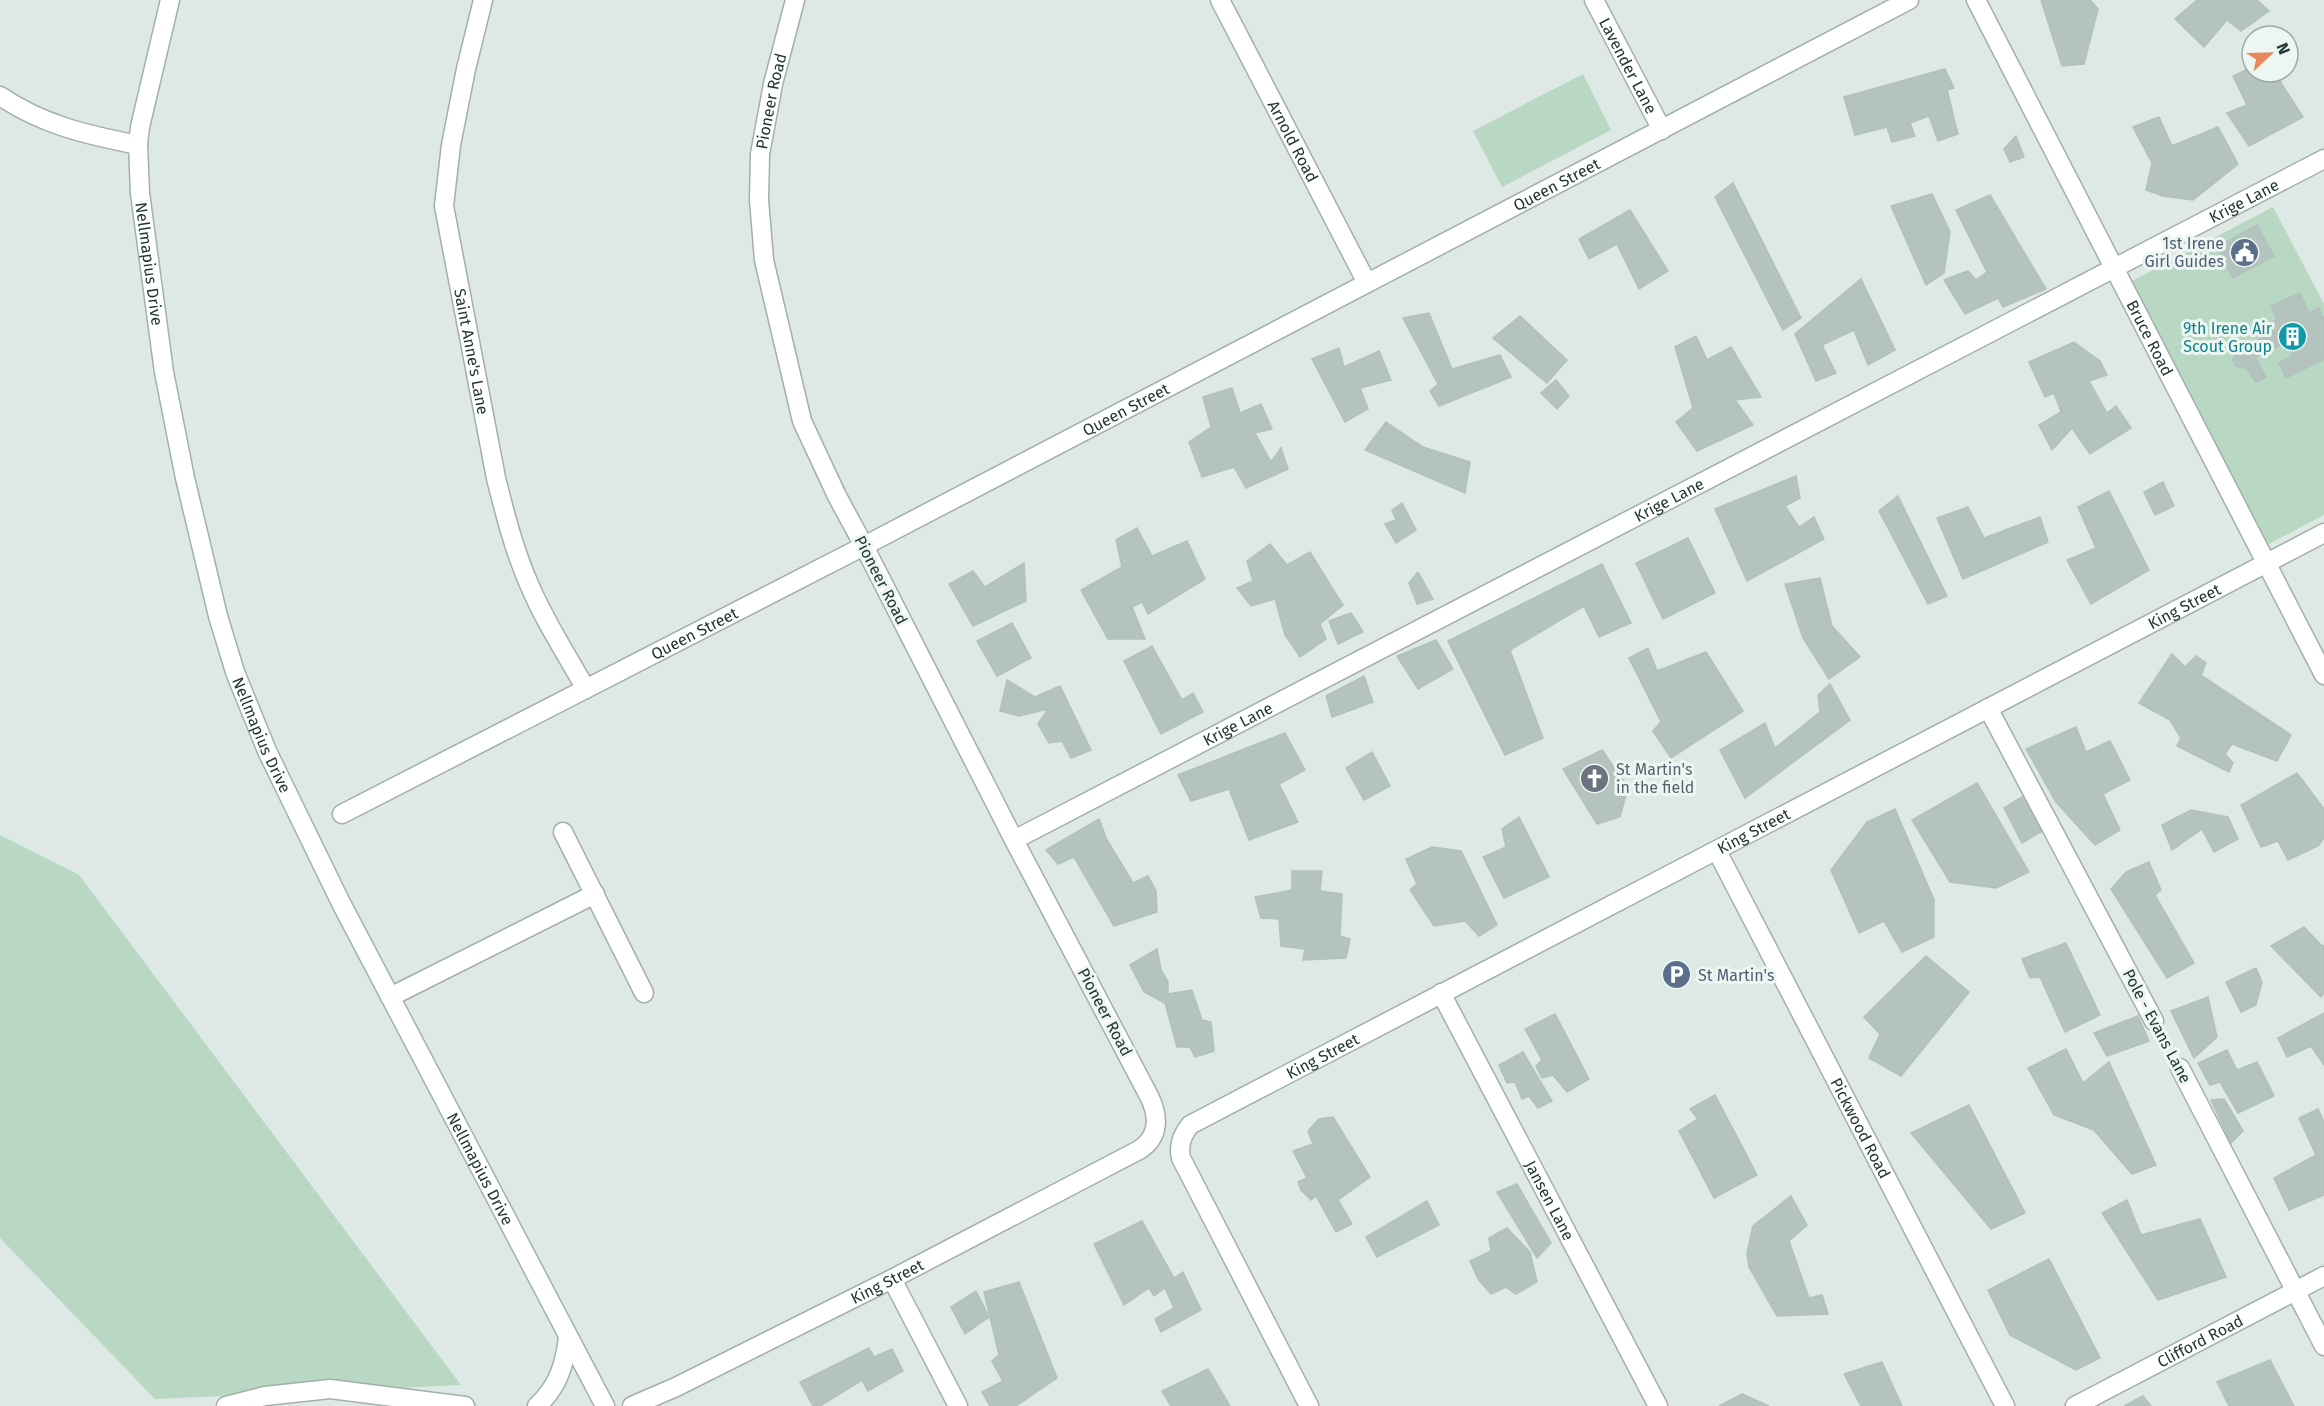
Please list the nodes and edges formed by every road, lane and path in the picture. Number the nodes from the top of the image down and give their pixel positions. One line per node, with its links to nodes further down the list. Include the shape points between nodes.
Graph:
1 (170, 0): 10 (street, Nellmapius Drive)
2 (483, 0): 18 (street, Saint Anne's Lane, via 451,145 444,206 504,511 536,600)
3 (795, 0): 15 (street, Pioneer Road, via 760,154 764,260 802,421)
4 (1220, 0): 13 (street, Arnold Road)
5 (1594, 0): 9 (street, Lavender Lane)
6 (1909, 0): 9 (street, Queen Street)
7 (1976, 0): 12 (street, Bruce Road)
8 (0, 96): 10 (street, via 20,110 69,130)
9 (1662, 130): 13 (street, Queen Street)
10 (138, 145): 27 (street, Nellmapius Drive, via 140,193 164,372 184,478 224,638 271,760)
11 (2324, 159): 12 (street, Krige Lane)
12 (2115, 269): 16 (street, Bruce Road); 22 (street, Krige Lane)
13 (1368, 283): 15 (street, Queen Street)
14 (2324, 533): 16 (street, King Street)
15 (864, 546): 18 (street, Queen Street); 22 (street, Pioneer Road)
16 (2268, 563): 17 (street, Bruce Road); 19 (street, King Street)
17 (2324, 675)
18 (586, 689): 20 (street, Queen Street)
19 (1988, 708): 23 (street, King Street); 28 (street, Pole - Evans Lane)
20 (342, 814)
21 (564, 832): 24 (street)
22 (1014, 840): 30 (street, Pioneer Road, via 1149,1096)
23 (1717, 851): 26 (street, King Street); 44 (street, Pickwood Road)
24 (594, 894): 25 (street); 27 (street)
25 (644, 993)
26 (1441, 993): 42 (street, King Street, via 1202,1117 1184,1132 1181,1158); 43 (street, Jansen Lane)
27 (390, 997): 34 (street, Nellmapius Drive)
28 (2154, 1021): 29 (path, Pole - Evans Lane)
29 (2180, 1068): 33 (street, Pole - Evans Lane)
30 (1157, 1121): 32 (street, King Street, via 1153,1137 1139,1150)
31 (2324, 1276): 33 (street, Clifford Road)
32 (892, 1279): 40 (street, King Street); 41 (street)
33 (2296, 1291): 35 (street, Pole - Evans Lane); 45 (street, Clifford Road)
34 (568, 1337): 38 (street, via 560,1376); 39 (street, Nellmapius Drive)
35 (2324, 1346)
36 (226, 1406): 37 (street, via 265,1396 330,1389)
37 (465, 1406)
38 (537, 1406)
39 (605, 1406)
40 (633, 1406)
41 (958, 1406)
42 (1309, 1406)
43 (1658, 1406)
44 (2005, 1406)
45 (2075, 1406)

